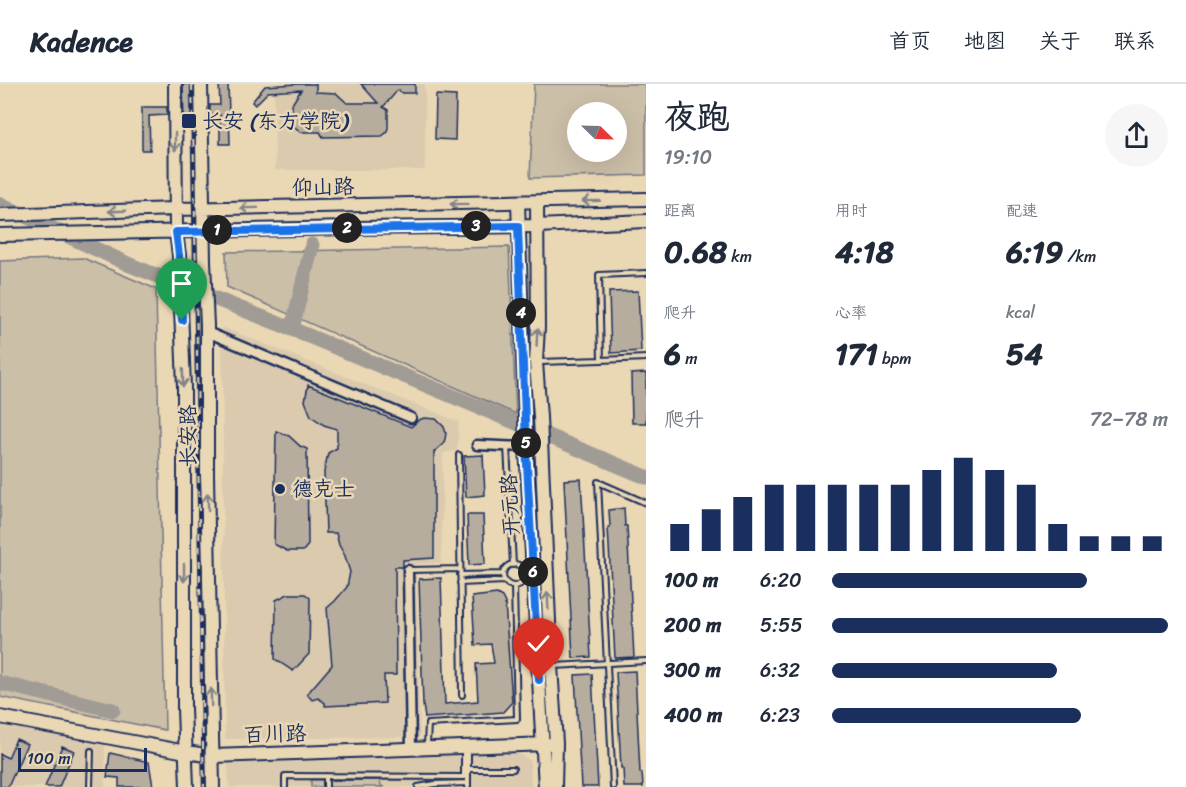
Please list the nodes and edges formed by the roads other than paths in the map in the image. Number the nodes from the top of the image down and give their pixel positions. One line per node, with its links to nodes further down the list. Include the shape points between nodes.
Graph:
1 (175, 84): 6 (main road, one-way to 6)
2 (201, 84): 7 (main road, 长安路)
3 (646, 199): 5 (main road, 仰山路, one-way to 5)
4 (518, 202): 5 (main road, 仰山路); 7 (main road, 仰山路, one-way to 7); 10 (main road)
5 (537, 202): 11 (main road, 开元路)
6 (175, 209): 7 (main road, 仰山路); 8 (main road, 仰山路, one-way to 8); 13 (main road)
7 (204, 209): 12 (main road, 长安路)
8 (0, 215)
9 (646, 221): 11 (main road, 仰山路)
10 (518, 226): 11 (main road, 仰山路); 12 (main road, 仰山路); 21 (main road, 开元路)
11 (537, 226): 19 (main road, 开元路, one-way to 11)
12 (204, 231): 13 (main road, 仰山路); 16 (main road, 长安路)
13 (176, 232): 14 (main road, 仰山路); 46 (main road, 长安路, one-way to 46, via 184,387)
14 (0, 235)
15 (646, 273): 18 (lane, via 599,275)
16 (207, 329): 20 (street); 47 (main road, 长安路, one-way to 16)
17 (646, 358): 18 (lane)
18 (604, 360): 19 (lane)
19 (536, 362): 37 (main road, 开元路, one-way to 19)
20 (411, 418)
21 (526, 442): 23 (street); 30 (main road, 开元路)
22 (477, 445): 23 (street)
23 (507, 446): 26 (lane)
24 (459, 455): 27 (lane)
25 (646, 503): 36 (lane, via 598,482)
26 (513, 565): 29 (lane); 30 (lane)
27 (460, 569): 28 (lane); 31 (lane)
28 (408, 570): 43 (street)
29 (503, 574): 31 (lane); 32 (lane)
30 (529, 574): 34 (lane); 41 (main road, 开元路)
31 (460, 575): 33 (lane)
32 (505, 581): 33 (lane); 34 (lane)
33 (460, 583): 38 (lane)
34 (514, 586): 44 (lane, via 517,719 428,724)
35 (646, 661): 36 (lane)
36 (607, 663): 37 (lane); 60 (lane)
37 (551, 666): 40 (main road, 开元路)
38 (462, 695)
39 (0, 717): 46 (main road, 百川路)
40 (555, 743): 41 (main road, 百川路); 59 (main road, 开元路)
41 (542, 744): 42 (main road, 百川路); 58 (main road, 开元路)
42 (466, 747): 44 (main road, 百川路); 48 (lane); 50 (lane, via 464,777)
43 (411, 749): 44 (main road, 百川路); 47 (main road, 百川路)
44 (427, 749)
45 (91, 751): 52 (lane)
46 (186, 752): 47 (main road, 百川路); 53 (main road, 长安路)
47 (213, 756): 54 (main road, 长安路)
48 (468, 769): 49 (lane); 51 (lane)
49 (513, 769)
50 (326, 776): 55 (lane, via 285,776); 56 (lane)
51 (468, 785): 57 (lane, via 435,783)
52 (90, 787)
53 (187, 787)
54 (213, 787)
55 (285, 787)
56 (326, 787)
57 (418, 787)
58 (545, 787)
59 (555, 787)
60 (613, 787)

